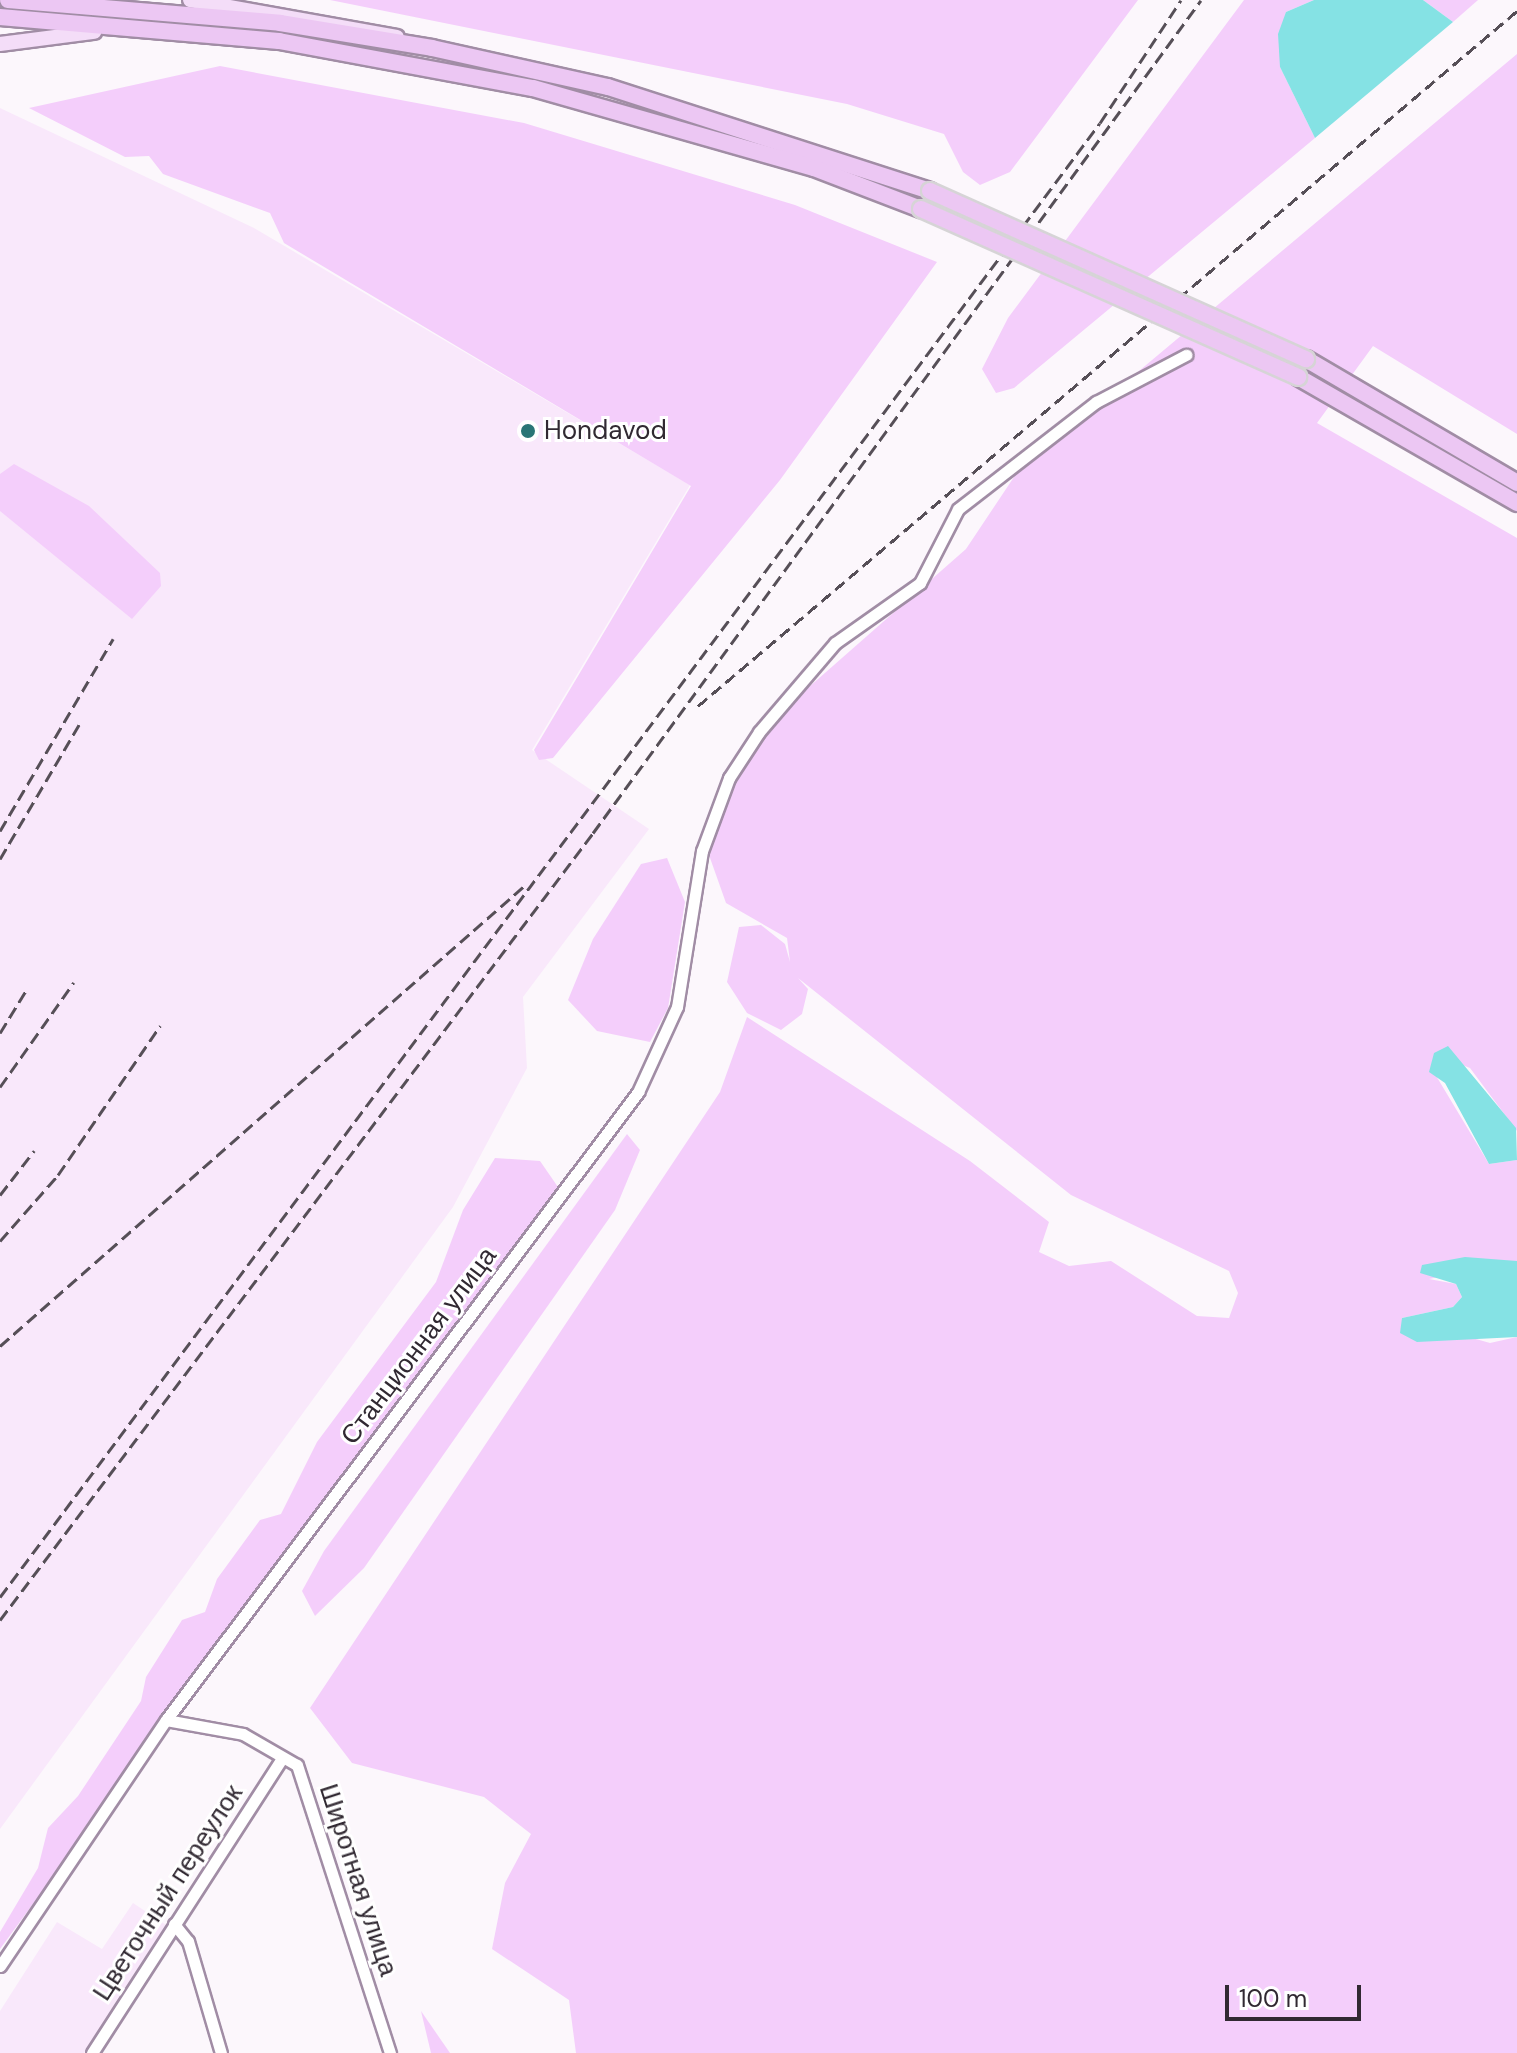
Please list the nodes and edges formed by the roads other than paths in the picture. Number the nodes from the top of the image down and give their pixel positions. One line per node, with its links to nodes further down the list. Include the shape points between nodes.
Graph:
1 (8, 0): 5 (highway, via 280,23)
2 (190, 0): 5 (main road, via 359,26)
3 (0, 17): 6 (highway, via 211,32)
4 (0, 44): 6 (main road, via 113,33)
5 (432, 48): 8 (highway, bridge, via 637,96 930,191 1306,359)
6 (428, 66): 9 (highway, bridge, via 678,126 921,209 1298,377)
7 (1186, 355): 10 (street, Станционная улица, via 1096,402 958,509 920,583 861,620 776,710 729,778 694,879 677,1007 638,1092)
8 (1517, 483)
9 (1517, 503)
10 (166, 1720): 11 (street, Широтная улица, via 243,1734); 13 (street, Станционная улица)
11 (282, 1758): 12 (street, Цветочный переулок); 16 (street, Широтная улица, via 297,1765 303,1779)
12 (174, 1924): 14 (street, Цветочный переулок); 15 (street, via 188,1941)
13 (0, 1966)
14 (92, 2053)
15 (221, 2053)
16 (390, 2053)

